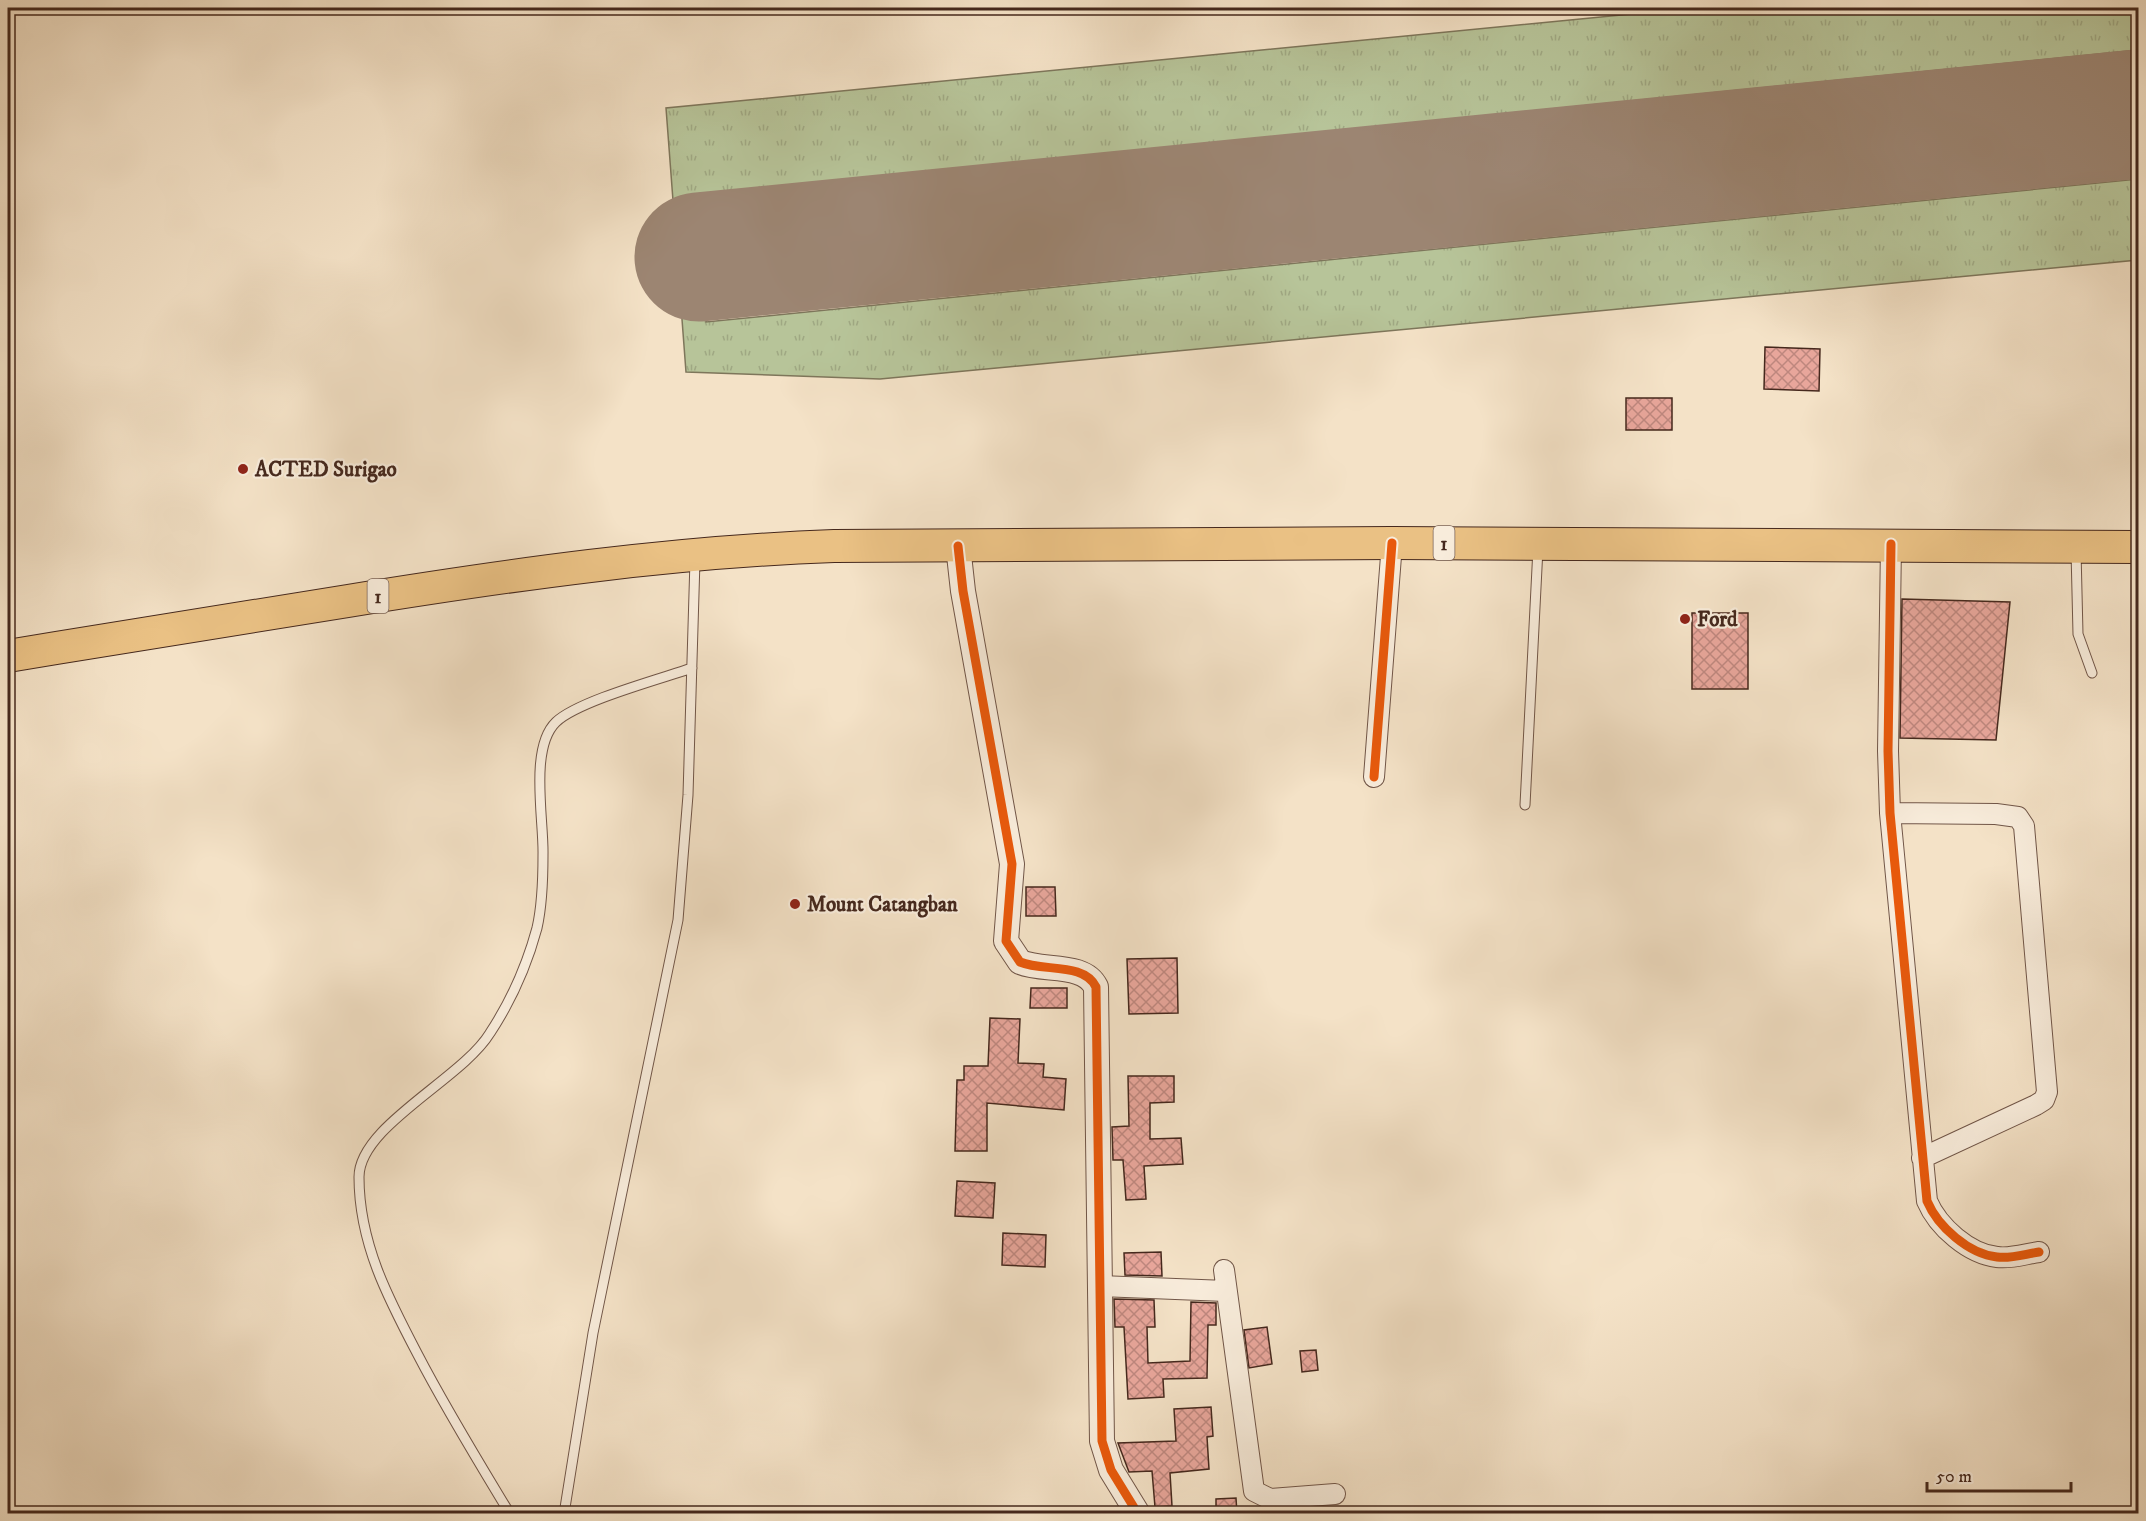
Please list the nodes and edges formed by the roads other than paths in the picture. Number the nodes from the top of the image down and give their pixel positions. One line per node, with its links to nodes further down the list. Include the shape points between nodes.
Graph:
1 (1392, 543): 2 (highway, 1); 4 (highway, 1); 11 (street)
2 (1538, 543): 3 (highway, 1); 12 (lane)
3 (1892, 544): 5 (highway, 1); 13 (street)
4 (958, 546): 7 (highway, 1, via 822,547); 17 (street, via 1012,864 1006,941 1020,962 1040,969 1080,972 1093,980 1096,987)
5 (2076, 546): 6 (highway, 1); 10 (lane, via 2078,634)
6 (2139, 547)
7 (696, 555): 8 (highway, 1, via 489,578); 9 (lane)
8 (8, 656)
9 (692, 668): 20 (lane, via 580,707 556,721 547,732 541,768 543,854 537,926 518,984 489,1035 465,1064 376,1136 364,1155 359,1174 370,1250 385,1293 444,1405); 21 (lane, via 688,795 678,920 593,1333)
10 (2092, 672)
11 (1374, 777)
12 (1525, 805)
13 (1890, 813): 14 (street); 14 (street, via 2018,817 2024,826 2029,871 2047,1092 2036,1105)
14 (1922, 1158): 15 (street, via 1927,1201 1943,1227 1984,1254 2010,1257)
15 (2039, 1252)
16 (1224, 1270): 18 (street)
17 (1100, 1286): 18 (street); 22 (street, via 1102,1441 1111,1470)
18 (1226, 1291): 19 (street, via 1254,1491 1270,1498)
19 (1335, 1494)
20 (510, 1514)
21 (564, 1514)
22 (1138, 1514)

